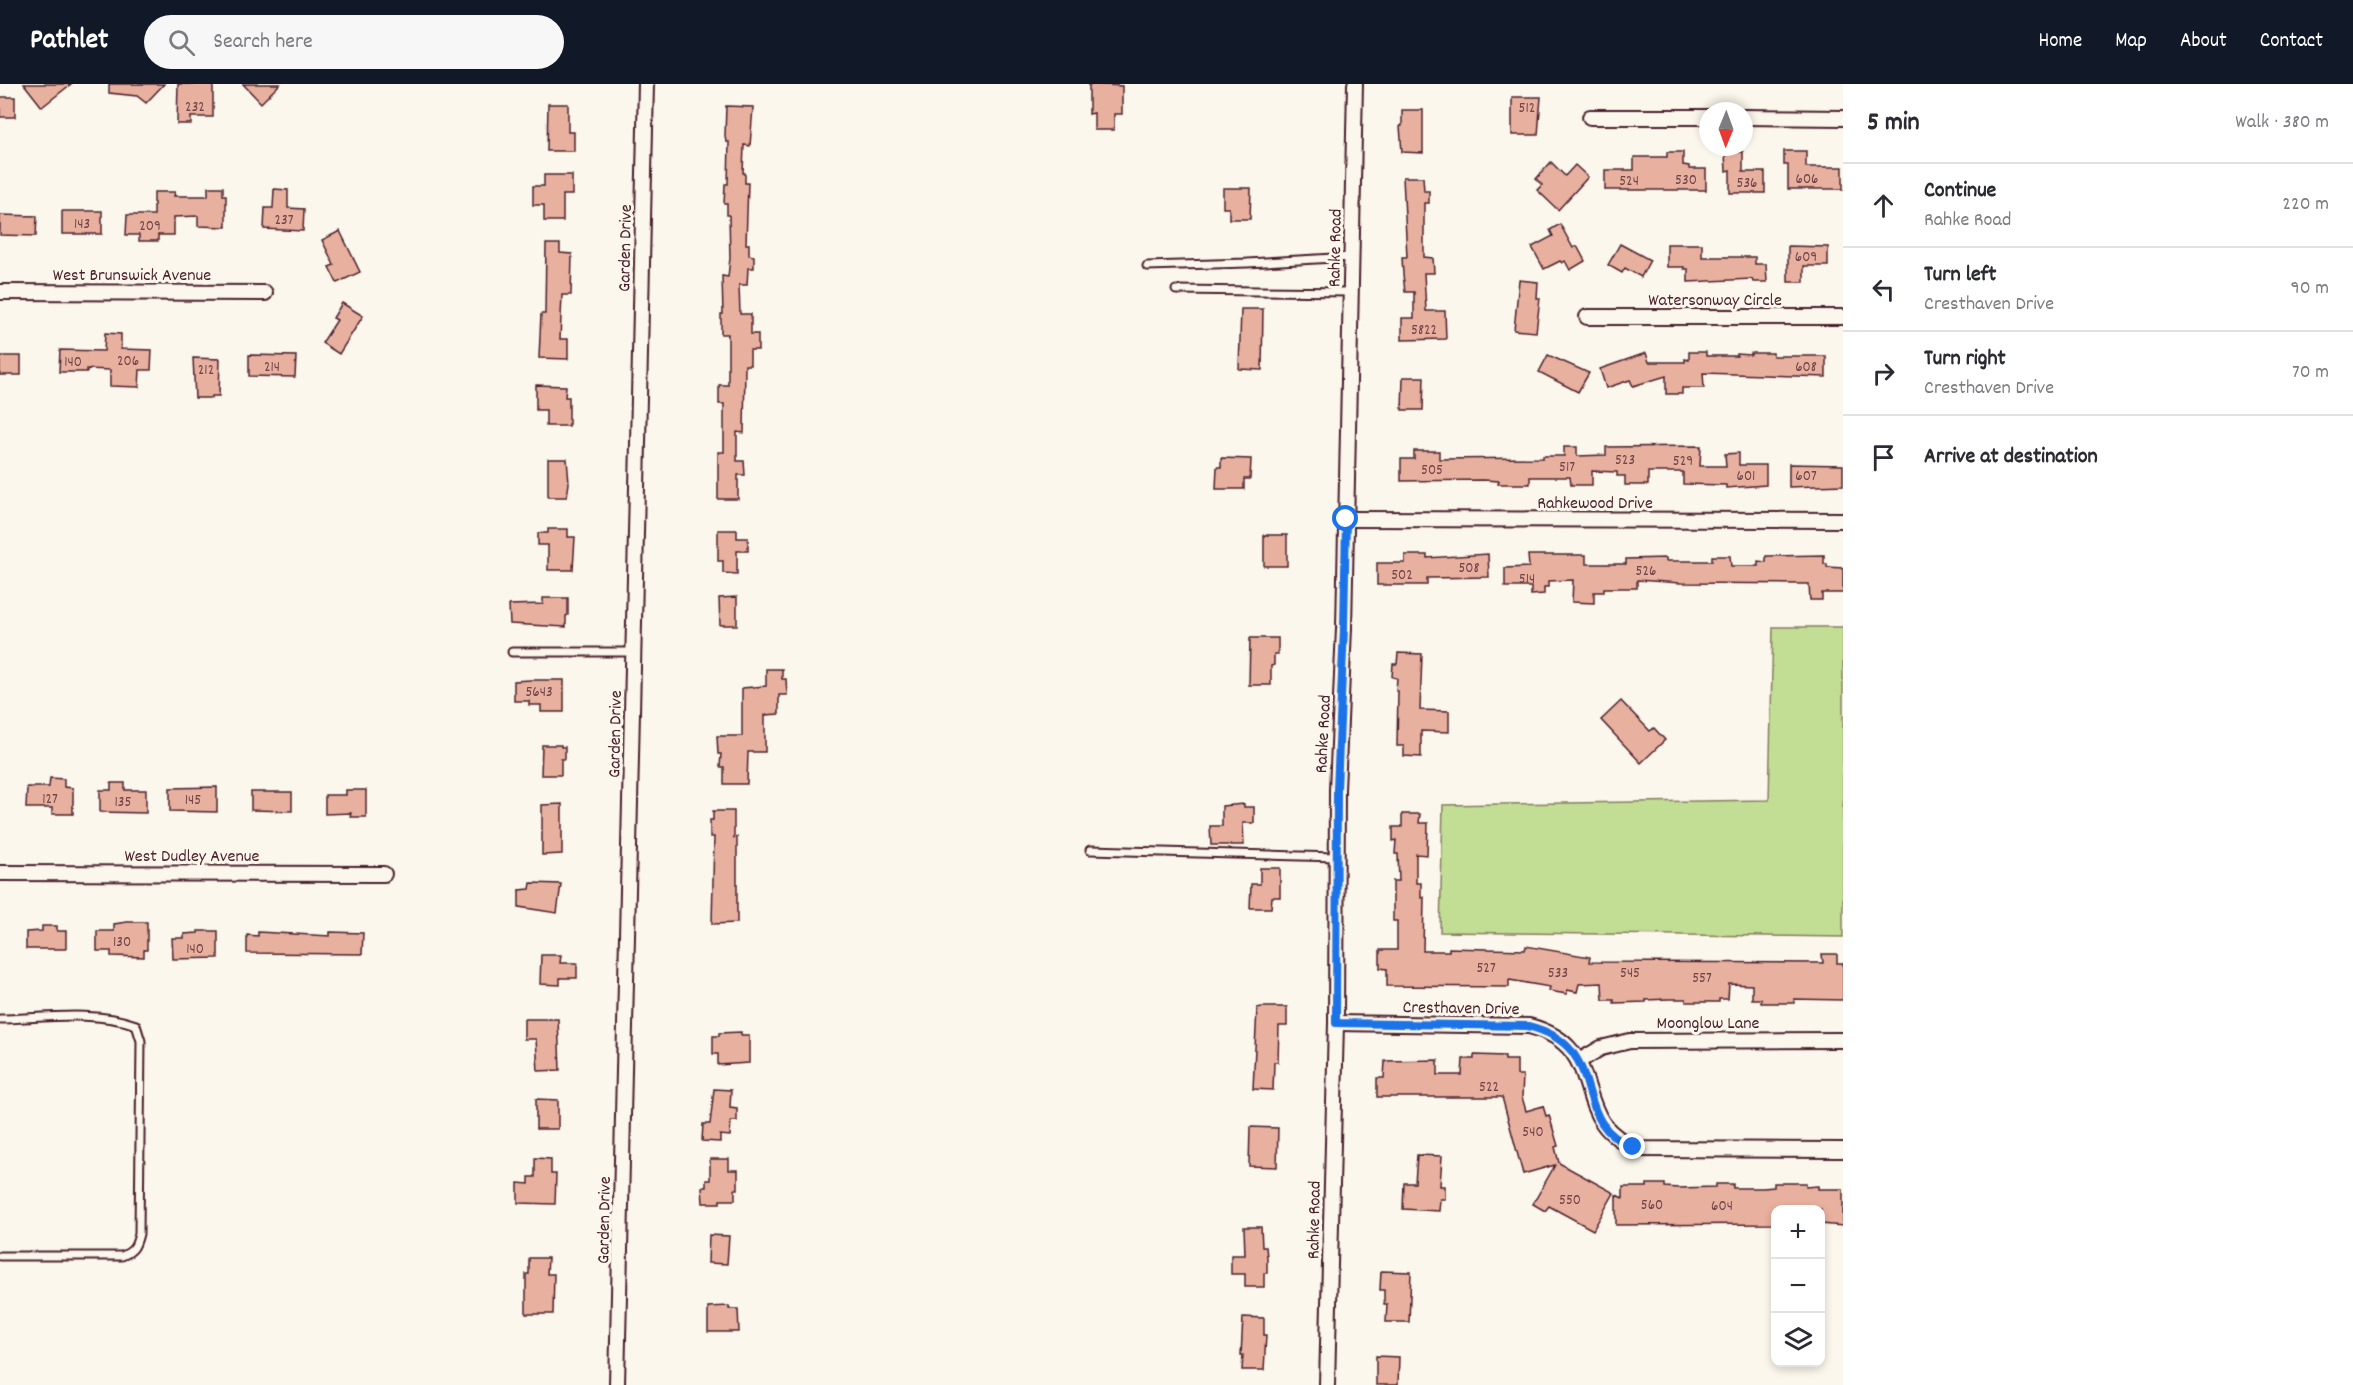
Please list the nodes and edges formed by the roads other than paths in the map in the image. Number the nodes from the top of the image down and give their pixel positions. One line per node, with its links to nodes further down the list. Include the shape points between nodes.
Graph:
1 (646, 84): 18 (street, Garden Drive)
2 (1355, 84): 7 (street, Rahke Road)
3 (1590, 117): 4 (street)
4 (1699, 117)
5 (1753, 117): 6 (street)
6 (1843, 118)
7 (1352, 257): 8 (lane); 12 (street, Rahke Road)
8 (1147, 266)
9 (1176, 290): 12 (lane)
10 (0, 292): 11 (street, West Brunswick Avenue)
11 (265, 292)
12 (1351, 292): 15 (street, Rahke Road)
13 (1587, 317): 14 (street, Watersonway Circle)
14 (1843, 317)
15 (1346, 519): 16 (street, Rahkewood Drive); 20 (street, Rahke Road)
16 (1843, 520)
17 (512, 652): 18 (lane)
18 (633, 652): 29 (street, Garden Drive)
19 (1090, 850): 20 (lane)
20 (1337, 857): 24 (street, Rahke Road)
21 (0, 873): 22 (street, West Dudley Avenue)
22 (384, 874)
23 (0, 1019): 28 (lane, via 94,1017 124,1021 136,1025 141,1041 136,1246 122,1256)
24 (1336, 1023): 26 (street, Cresthaven Drive, via 1528,1026 1558,1038); 30 (street, Rahke Road)
25 (1843, 1040): 26 (street, Moonglow Lane, via 1630,1041 1601,1048)
26 (1579, 1061): 27 (street, Cresthaven Drive, via 1593,1107 1604,1126 1626,1144 1640,1149)
27 (1843, 1150)
28 (0, 1256)
29 (617, 1385)
30 (1327, 1385)

